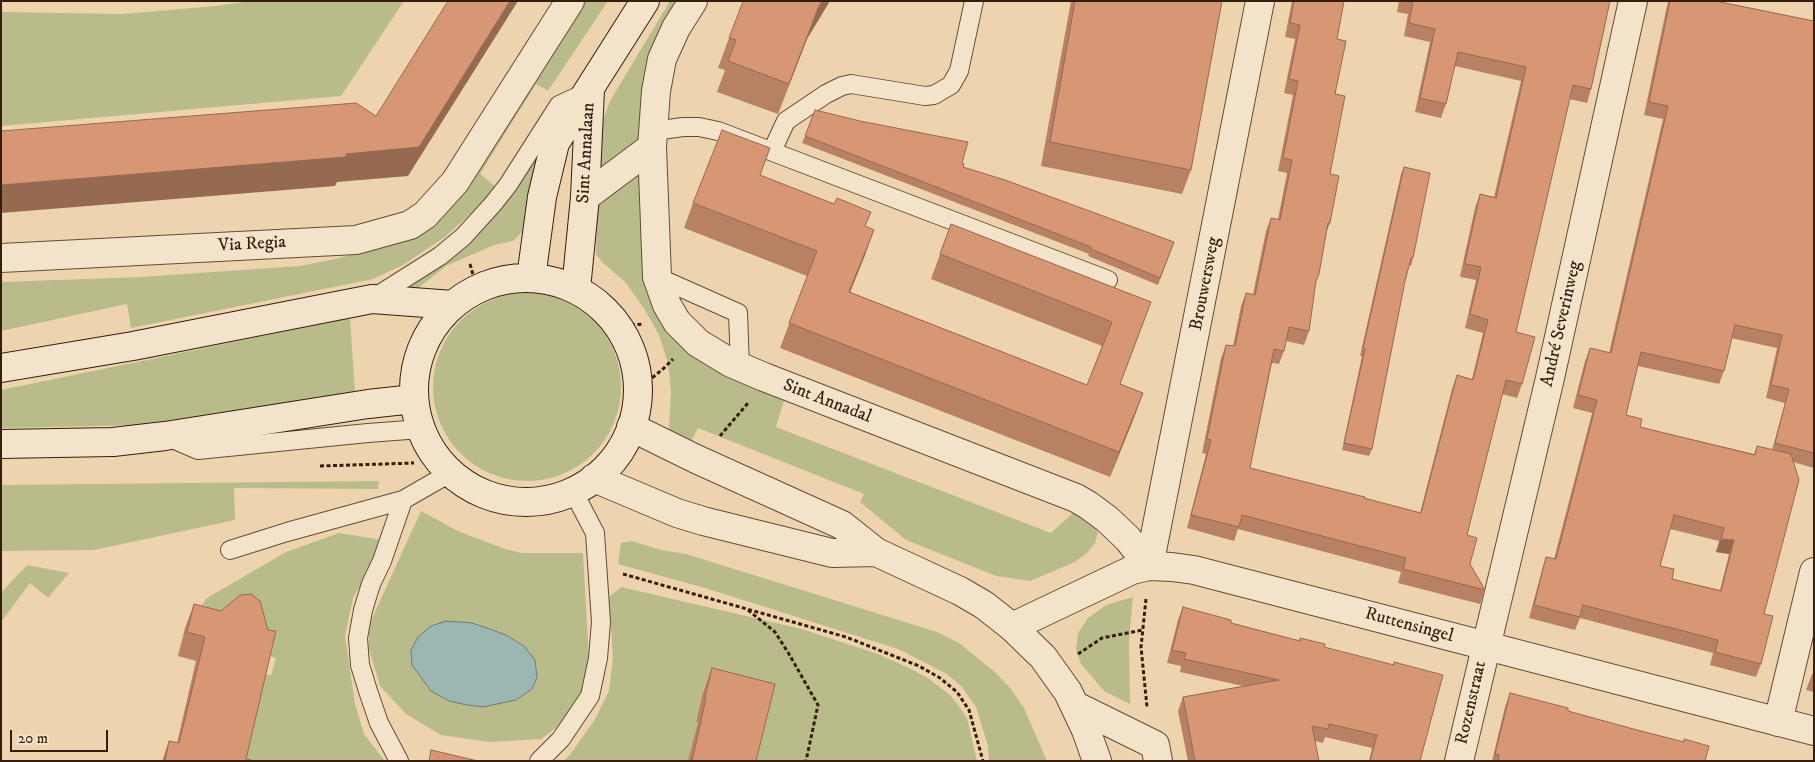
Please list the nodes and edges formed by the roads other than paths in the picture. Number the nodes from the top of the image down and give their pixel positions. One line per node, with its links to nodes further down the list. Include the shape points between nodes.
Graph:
1 (570, 1): 11 (street, Via Regia, via 451,188 418,220 356,240)
2 (645, 1): 7 (street, Sint Annalaan)
3 (693, 1): 8 (street, via 662,59)
4 (974, 1): 9 (lane, via 959,70 951,86 925,96 851,84 842,86 786,121)
5 (1260, 1): 30 (street, Brouwersweg)
6 (1633, 1): 33 (street, André Severinweg, via 1552,368)
7 (590, 90): 10 (street, Sint Annalaan); 13 (street, via 555,143 542,197); 16 (lane, via 559,105 508,185 463,237 440,256)
8 (653, 139): 9 (lane, via 683,126 699,127); 10 (street); 12 (street, Sint Annadal)
9 (772, 151): 14 (lane)
10 (585, 197): 15 (street, Sint Annalaan)
11 (1, 258)
12 (657, 277): 18 (street, Sint Annadal, via 671,313 687,333 706,349); 18 (lane, via 738,313)
13 (531, 278): 15 (street); 17 (street, via 486,285)
14 (1108, 280)
15 (576, 290): 21 (street, via 604,309 624,335 635,366 637,390)
16 (372, 299): 17 (street); 19 (street, via 133,346)
17 (453, 305): 20 (street, via 436,323 420,353)
18 (740, 367): 30 (street, Sint Annadal, via 1076,498 1128,539)
19 (1, 368)
20 (414, 399): 22 (street); 23 (street)
21 (631, 427): 26 (street, via 608,466); 29 (street, via 842,525)
22 (421, 429): 23 (lane, via 198,450); 25 (street, via 430,448)
23 (165, 436): 24 (street, via 113,442)
24 (1, 444)
25 (450, 473): 26 (street, via 479,491 519,502 541,501); 27 (lane)
26 (584, 484): 29 (street, via 703,521 832,553); 39 (lane, via 595,533 598,567 601,622 596,666 590,696 561,739)
27 (404, 500): 28 (lane); 38 (lane, via 371,584 358,638 360,665 368,691 379,723)
28 (230, 550)
29 (876, 552): 32 (street, via 960,591)
30 (1149, 566): 32 (street, Ruttensingel, via 1114,578); 33 (street, Ruttensingel, via 1194,570)
31 (1814, 572): 35 (street)
32 (1012, 627): 34 (street, via 1053,668)
33 (1485, 646): 35 (street, Ruttensingel); 41 (street, Rozenstraat)
34 (1076, 706): 37 (street); 40 (street)
35 (1778, 722): 36 (street, Ruttensingel)
36 (1814, 731)
37 (1157, 753)
38 (399, 761)
39 (539, 761)
40 (1097, 761)
41 (1459, 761)

